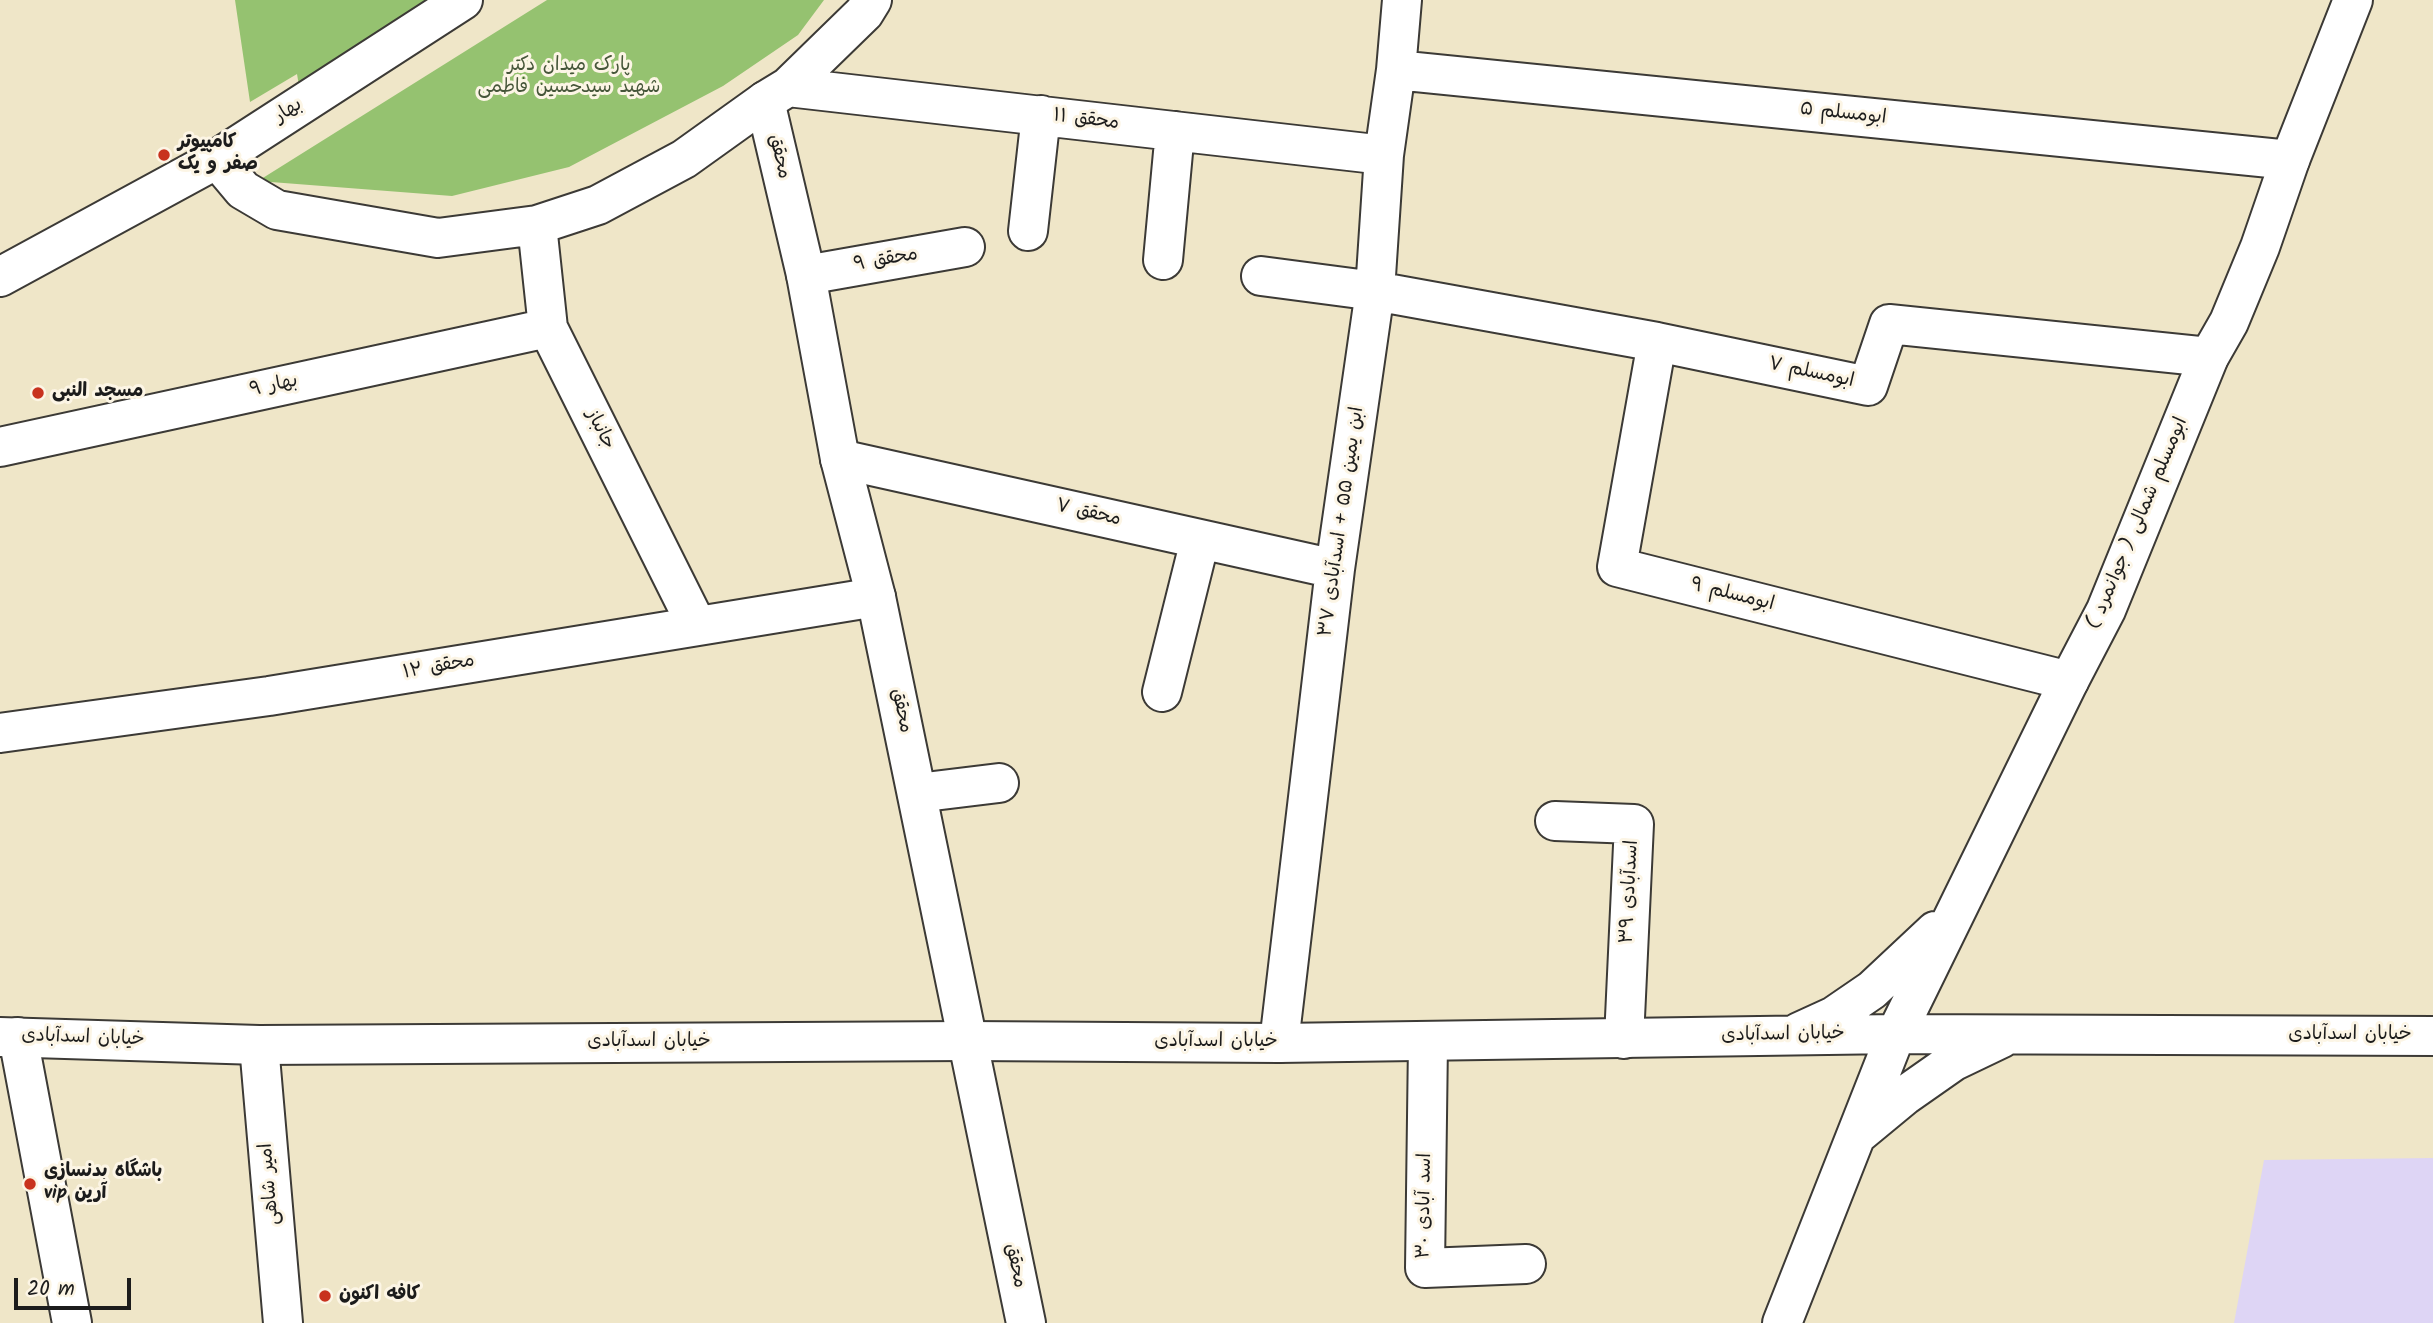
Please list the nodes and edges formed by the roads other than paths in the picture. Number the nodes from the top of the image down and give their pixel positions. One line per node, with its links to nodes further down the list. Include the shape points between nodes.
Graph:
1 (463, 0): 10 (street, بهار)
2 (872, 0): 6 (street, via 864,13)
3 (1402, 0): 5 (street, ابن یمین ۵۵ + اسدآبادی ۳۷)
4 (2353, 0): 11 (street, ابومسلم شمالی ( جوانمرد ))
5 (1396, 70): 9 (street, ابن یمین ۵۵ + اسدآبادی ۳۷); 11 (street, ابومسلم ۵)
6 (777, 94): 7 (street, محقق ۱۱); 12 (street, via 684,159 598,205); 16 (street, محقق)
7 (1041, 115): 8 (street, محقق ۱۱); 13 (street)
8 (1175, 131): 9 (street, محقق ۱۱); 15 (street)
9 (1384, 155): 19 (street, ابن یمین ۵۵ + اسدآبادی ۳۷)
10 (217, 159): 12 (street, via 243,190 277,211 438,238); 17 (street, بهار)
11 (2290, 160): 22 (street, ابومسلم شمالی ( جوانمرد ), via 2260,247)
12 (537, 225): 20 (street, جانباز)
13 (1028, 230)
14 (965, 247): 16 (street, محقق ۹)
15 (1163, 260)
16 (806, 275): 24 (street, محقق)
17 (0, 276)
18 (1261, 276): 19 (street, ابومسلم ۷)
19 (1375, 291): 21 (street, ابومسلم ۷); 26 (street, ابن یمین ۵۵ + اسدآبادی ۳۷)
20 (548, 327): 23 (street, بهار ۹); 28 (street, جانباز)
21 (1657, 342): 22 (street, ابومسلم ۷, via 1868,386 1889,324); 29 (street, ابومسلم ۹, via 1617,567)
22 (2209, 357): 29 (street, ابومسلم شمالی ( جوانمرد ), via 2106,610)
23 (0, 447)
24 (841, 459): 25 (street, محقق ۷); 27 (street, محقق)
25 (1200, 540): 26 (street, محقق ۷); 30 (street)
26 (1335, 569): 44 (street, ابن یمین ۵۵ + اسدآبادی ۳۷)
27 (876, 597): 28 (street, محقق ۱۲); 33 (street, محقق)
28 (696, 624): 31 (street, محقق ۱۲, via 269,696)
29 (2069, 681): 35 (street, ابومسلم شمالی ( جوانمرد ))
30 (1162, 692)
31 (0, 733)
32 (999, 783): 33 (street)
33 (917, 793): 42 (street, محقق)
34 (1555, 821): 41 (street, اسدآبادی ۳۹, via 1634,824)
35 (1957, 910): 37 (street, ابومسلم شمالی ( جوانمرد )); 39 (street, via 1872,990 1834,1016)
36 (5, 1034): 45 (street, خیابان اسدآبادی); 48 (street)
37 (1896, 1034): 38 (street, خیابان اسدآبادی); 39 (street, خیابان اسدآبادی); 46 (street, ابومسلم شمالی ( جوانمرد ))
38 (2007, 1035): 40 (street, خیابان اسدآبادی); 46 (street, via 1954,1061)
39 (1791, 1036): 41 (street, خیابان اسدآبادی)
40 (2433, 1036)
41 (1624, 1039): 43 (street, خیابان اسدآبادی)
42 (968, 1041): 44 (street, خیابان اسدآبادی); 45 (street, خیابان اسدآبادی); 50 (street, محقق)
43 (1429, 1042): 44 (street, خیابان اسدآبادی); 47 (street, اسد آبادی ۳۰, via 1425,1268)
44 (1279, 1043)
45 (259, 1045): 49 (street, امیر شاهی)
46 (1856, 1136): 51 (street, ابومسلم شمالی ( جوانمرد ))
47 (1526, 1265)
48 (72, 1323)
49 (282, 1323)
50 (1026, 1323)
51 (1782, 1323)

